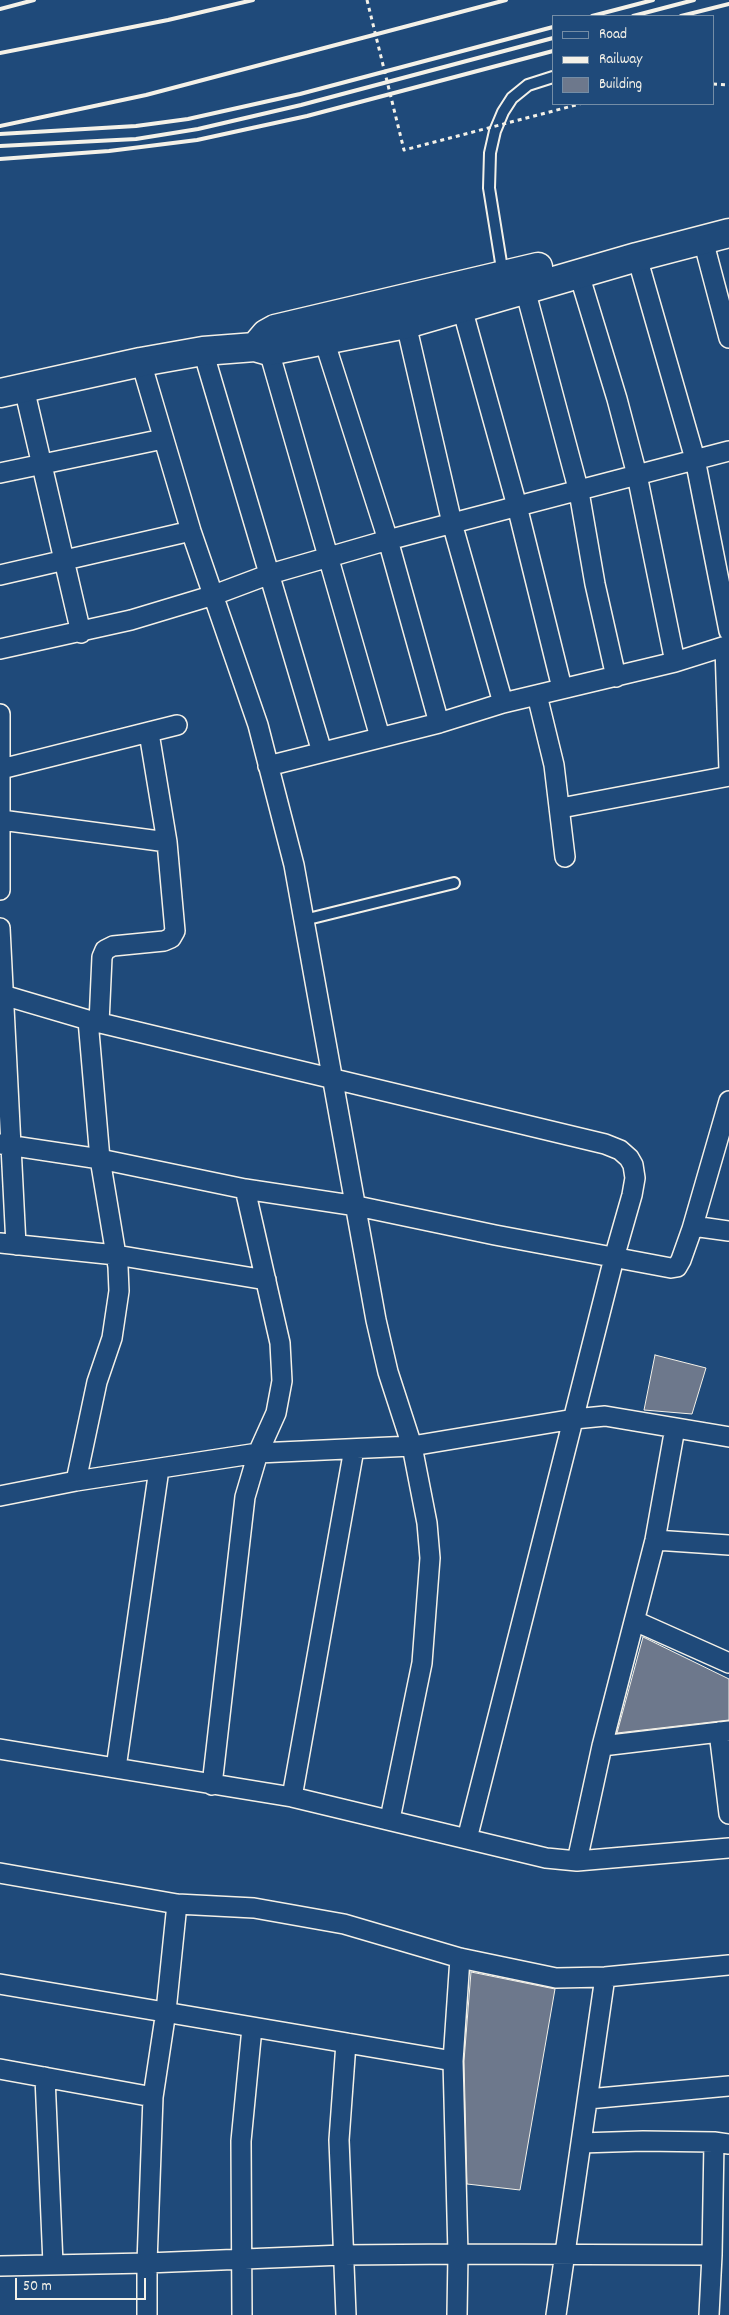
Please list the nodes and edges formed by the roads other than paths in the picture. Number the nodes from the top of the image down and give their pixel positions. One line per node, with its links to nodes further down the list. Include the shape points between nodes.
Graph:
1 (552, 76): 7 (lane, via 528,85 512,98 496,131 490,154 489,188)
2 (729, 218): 7 (highway)
3 (729, 233): 4 (highway)
4 (703, 240): 5 (highway); 10 (street)
5 (637, 256): 6 (highway); 18 (street)
6 (579, 274): 7 (highway); 21 (street)
7 (516, 279): 8 (highway); 12 (highway, via 275,329 266,334); 22 (street)
8 (462, 308): 9 (highway); 23 (street)
9 (406, 324): 11 (highway); 24 (street)
10 (729, 338)
11 (324, 340): 12 (highway); 26 (street)
12 (262, 349): 13 (highway); 27 (street)
13 (204, 352): 14 (highway); 29 (street)
14 (141, 362): 15 (highway); 16 (street)
15 (12, 390): 19 (street)
16 (163, 439): 19 (street); 25 (street)
17 (729, 451): 18 (street)
18 (696, 459): 21 (street); 33 (street)
19 (43, 465): 20 (street); 28 (street)
20 (0, 473)
21 (637, 475): 22 (street); 35 (street)
22 (578, 492): 23 (street); 36 (street)
23 (517, 506): 24 (street); 37 (street)
24 (452, 523): 26 (street); 39 (street)
25 (191, 531): 28 (street); 31 (street)
26 (388, 540): 27 (street); 41 (street)
27 (330, 557): 29 (street); 44 (street)
28 (62, 559): 30 (street); 32 (street)
29 (270, 574): 31 (street); 45 (street)
30 (0, 575)
31 (214, 595): 32 (street); 46 (street, via 258,724)
32 (81, 633): 34 (street)
33 (728, 641): 35 (street); 48 (street)
34 (0, 649)
35 (675, 662): 36 (street)
36 (616, 677): 37 (street)
37 (562, 688): 38 (street)
38 (537, 695): 39 (street); 50 (street)
39 (504, 703): 41 (street)
40 (0, 714): 47 (street)
41 (438, 723): 44 (street)
42 (177, 724): 43 (street)
43 (149, 733): 47 (street); 52 (street)
44 (380, 737): 45 (street)
45 (322, 752): 46 (street)
46 (268, 766): 56 (street, via 294,865)
47 (1, 769): 51 (street)
48 (729, 771)
49 (729, 776): 50 (street)
50 (561, 808): 53 (street)
51 (1, 820): 52 (street); 55 (street)
52 (167, 842): 59 (street, via 175,931 164,941 113,946 105,950)
53 (565, 857)
54 (454, 883): 56 (lane)
55 (0, 890)
56 (304, 920): 60 (street)
57 (0, 928): 58 (street)
58 (1, 994): 59 (street); 62 (street)
59 (94, 1022): 60 (street); 63 (street)
60 (332, 1079): 65 (street); 70 (street, via 620,1150 630,1158 635,1178)
61 (729, 1101): 66 (street)
62 (5, 1145): 63 (street); 68 (street)
63 (100, 1159): 64 (street); 69 (street)
64 (245, 1189): 65 (street); 71 (street)
65 (357, 1206): 70 (street); 75 (street, via 376,1320 388,1372)
66 (692, 1230): 67 (street, via 700,1227); 70 (street, via 677,1267)
67 (729, 1232)
68 (8, 1244): 69 (street)
69 (116, 1255): 71 (street); 79 (street, via 119,1291 112,1338 93,1400)
70 (614, 1258): 72 (street)
71 (266, 1280): 77 (street, via 280,1343 282,1381 276,1413)
72 (574, 1419): 73 (street, via 605,1416); 75 (street); 93 (street)
73 (675, 1428): 74 (street); 81 (street)
74 (729, 1437)
75 (412, 1446): 76 (street); 92 (street, via 427,1523 430,1558 428,1602 422,1663)
76 (354, 1449): 77 (street); 90 (street)
77 (258, 1453): 78 (street); 89 (street, via 244,1497)
78 (159, 1469): 79 (street); 88 (street)
79 (76, 1481): 80 (street)
80 (0, 1496)
81 (655, 1540): 82 (street); 83 (street)
82 (729, 1545)
83 (635, 1621): 84 (street); 86 (street)
84 (729, 1663)
85 (724, 1731): 86 (street); 91 (street)
86 (602, 1746): 95 (street)
87 (0, 1749): 88 (street)
88 (116, 1768): 89 (street)
89 (212, 1785): 90 (street)
90 (292, 1797): 92 (street)
91 (729, 1814)
92 (390, 1819): 93 (street)
93 (467, 1839): 95 (street, via 546,1858)
94 (729, 1848): 95 (street)
95 (577, 1861)
96 (0, 1873): 97 (street)
97 (177, 1904): 98 (street, via 254,1908 344,1924); 102 (street)
98 (460, 1958): 100 (street, via 556,1978); 105 (street)
99 (729, 1965): 100 (street)
100 (605, 1977): 110 (street)
101 (0, 1984): 102 (street)
102 (166, 2011): 103 (street); 109 (street)
103 (252, 2028): 104 (street); 117 (street, via 241,2141)
104 (346, 2043): 105 (street); 114 (street, via 339,2140)
105 (453, 2061): 113 (street)
106 (0, 2069): 107 (street)
107 (45, 2077): 109 (street); 119 (street)
108 (729, 2086): 110 (street)
109 (153, 2097): 118 (street)
110 (588, 2099): 111 (street)
111 (581, 2143): 112 (street); 115 (street)
112 (721, 2143): 116 (street)
113 (458, 2254): 114 (street); 115 (street); 124 (street)
114 (343, 2255): 117 (street); 123 (street)
115 (563, 2255): 116 (street); 125 (street)
116 (712, 2255): 126 (street)
117 (241, 2260): 118 (street); 122 (street)
118 (147, 2263): 119 (street); 121 (street)
119 (52, 2264): 120 (street)
120 (0, 2266)
121 (147, 2315)
122 (242, 2315)
123 (346, 2315)
124 (457, 2315)
125 (556, 2315)
126 (709, 2315)

